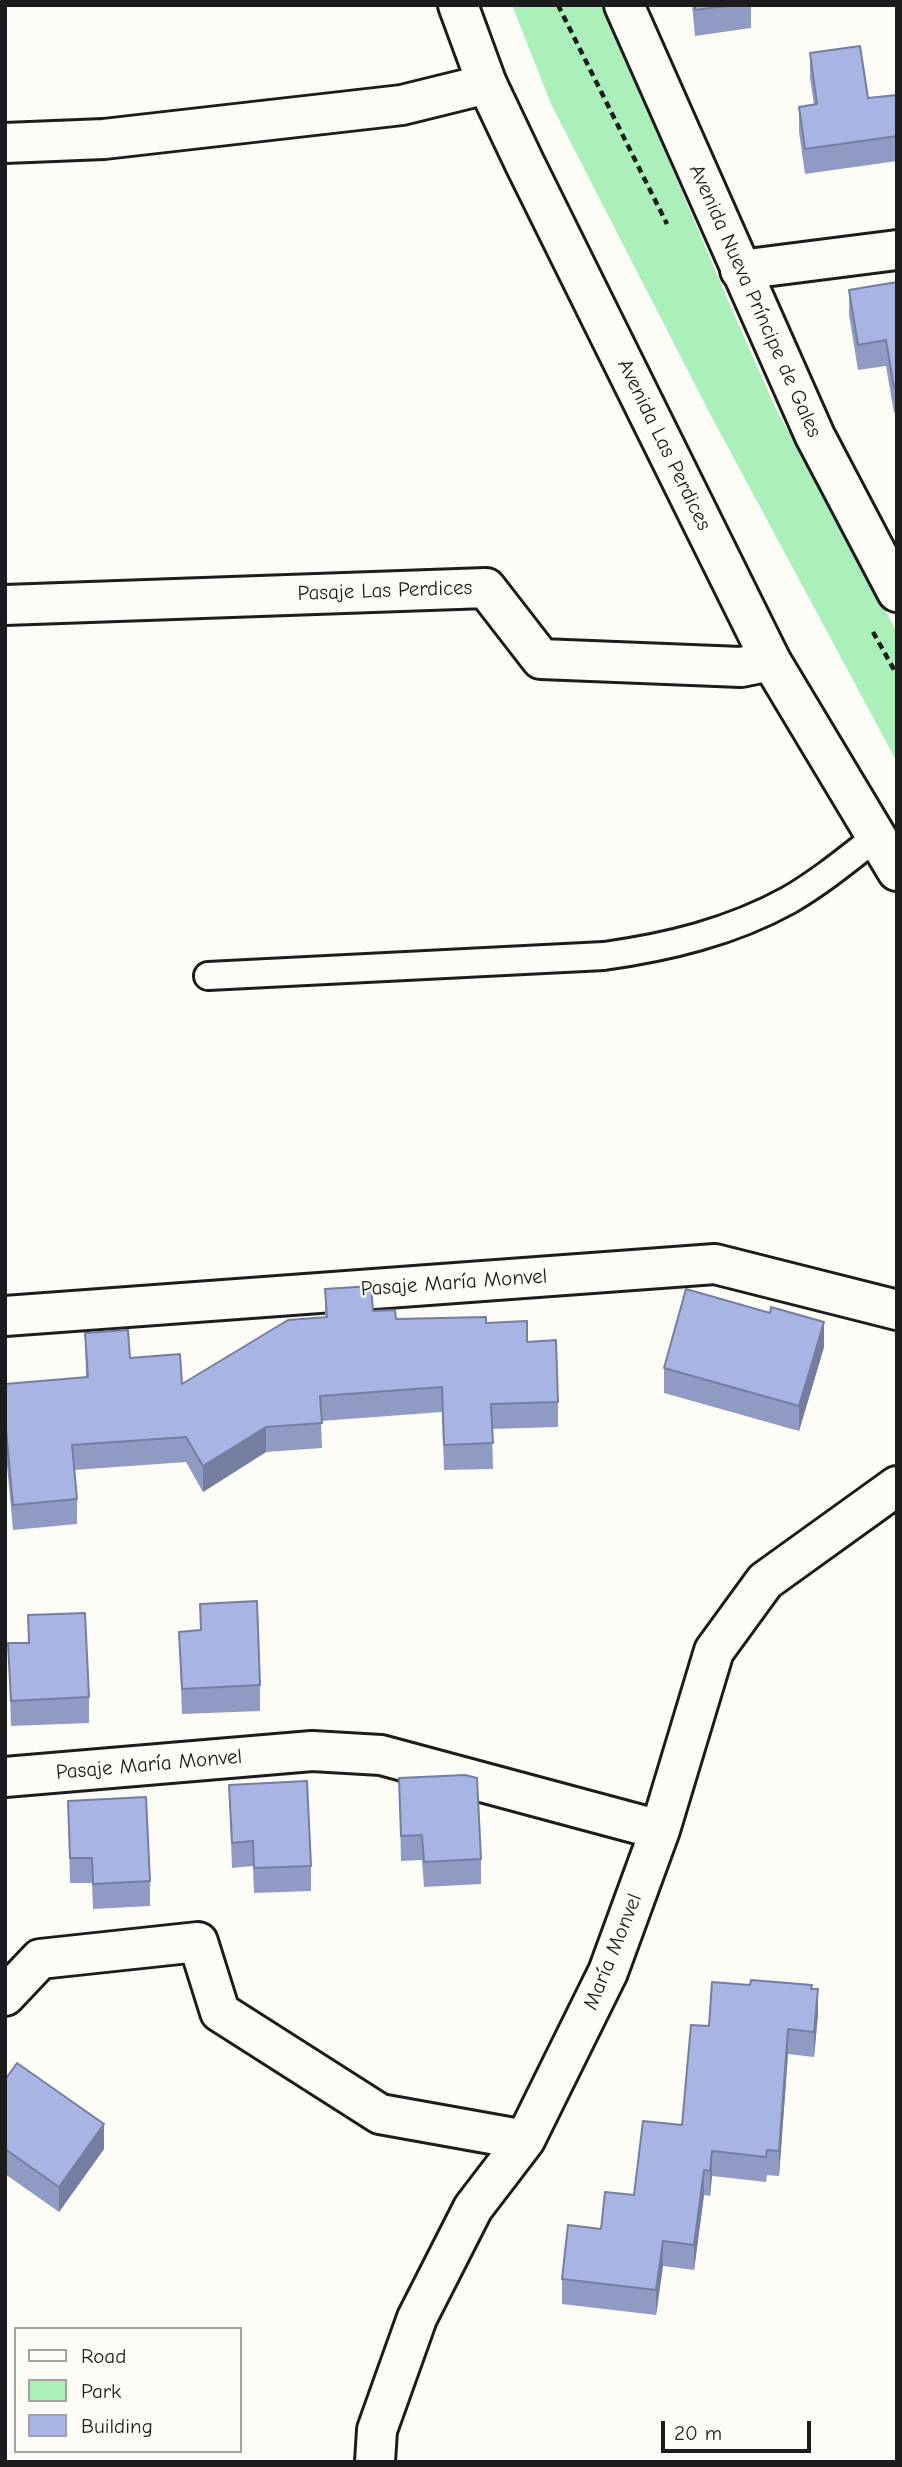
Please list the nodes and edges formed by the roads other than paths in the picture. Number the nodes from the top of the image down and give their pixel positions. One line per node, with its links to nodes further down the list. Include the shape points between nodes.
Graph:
1 (458, 5): 3 (street, Avenida Las Perdices)
2 (624, 5): 6 (street, Avenida Nueva Príncipe de Gales)
3 (487, 83): 4 (street, via 402,105 104,139); 9 (street, Avenida Las Perdices)
4 (5, 143)
5 (897, 250): 6 (street)
6 (740, 270): 7 (street, Avenida Nueva Príncipe de Gales, via 815,436)
7 (897, 592)
8 (5, 604): 9 (street, Pasaje Las Perdices, via 486,588 541,659 741,667)
9 (771, 661): 10 (street, Avenida Las Perdices)
10 (876, 836): 11 (street, Avenida Las Perdices); 12 (lane, via 789,900 722,929 652,949 604,956)
11 (897, 871)
12 (208, 976)
13 (897, 1310): 14 (street, Pasaje María Monvel, via 715,1264)
14 (5, 1317)
15 (897, 1486): 17 (street, María Monvel, via 765,1581 714,1651)
16 (5, 1776): 17 (street, Pasaje María Monvel, via 312,1751 381,1755)
17 (660, 1830): 19 (street, María Monvel, via 608,1972)
18 (5, 1996): 19 (street, via 40,1959 198,1942 220,2012 380,2114)
19 (525, 2140): 20 (street, María Monvel, via 473,2207 417,2318 377,2430)
20 (376, 2462)

